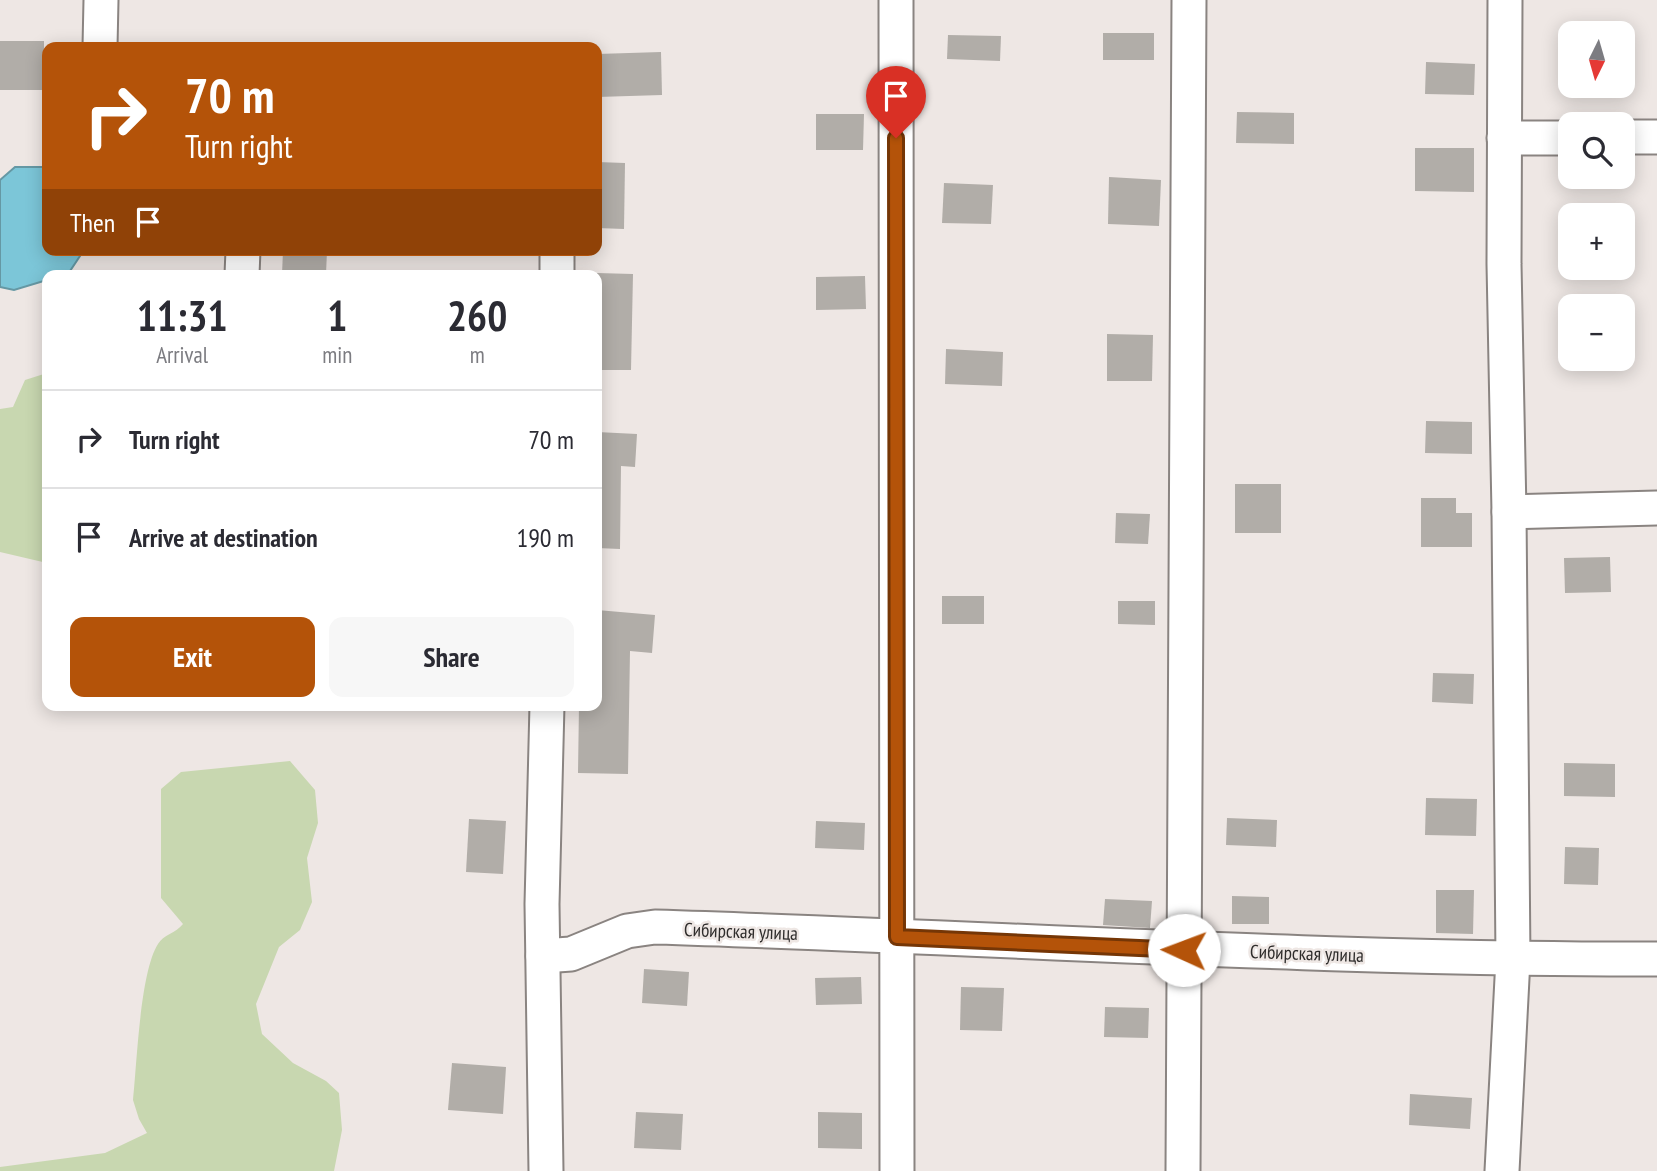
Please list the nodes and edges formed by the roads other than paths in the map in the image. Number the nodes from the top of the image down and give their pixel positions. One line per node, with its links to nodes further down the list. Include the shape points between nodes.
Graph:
1 (101, 0): 5 (street)
2 (896, 0): 13 (street)
3 (1189, 0): 14 (street)
4 (1505, 0): 8 (street)
5 (100, 42)
6 (1635, 137): 7 (street)
7 (1657, 137)
8 (1504, 138): 9 (street); 11 (street)
9 (1558, 138)
10 (1657, 508): 11 (street)
11 (1509, 512): 16 (street)
12 (547, 711): 15 (street)
13 (897, 937): 14 (street, Сибирская улица); 15 (street, Сибирская улица, via 655,927 627,931 571,954); 19 (street)
14 (1184, 950): 16 (street, Сибирская улица); 20 (street)
15 (542, 956): 18 (street)
16 (1513, 959): 17 (street, Сибирская улица); 21 (street)
17 (1657, 959)
18 (546, 1171)
19 (897, 1171)
20 (1183, 1171)
21 (1502, 1171)

